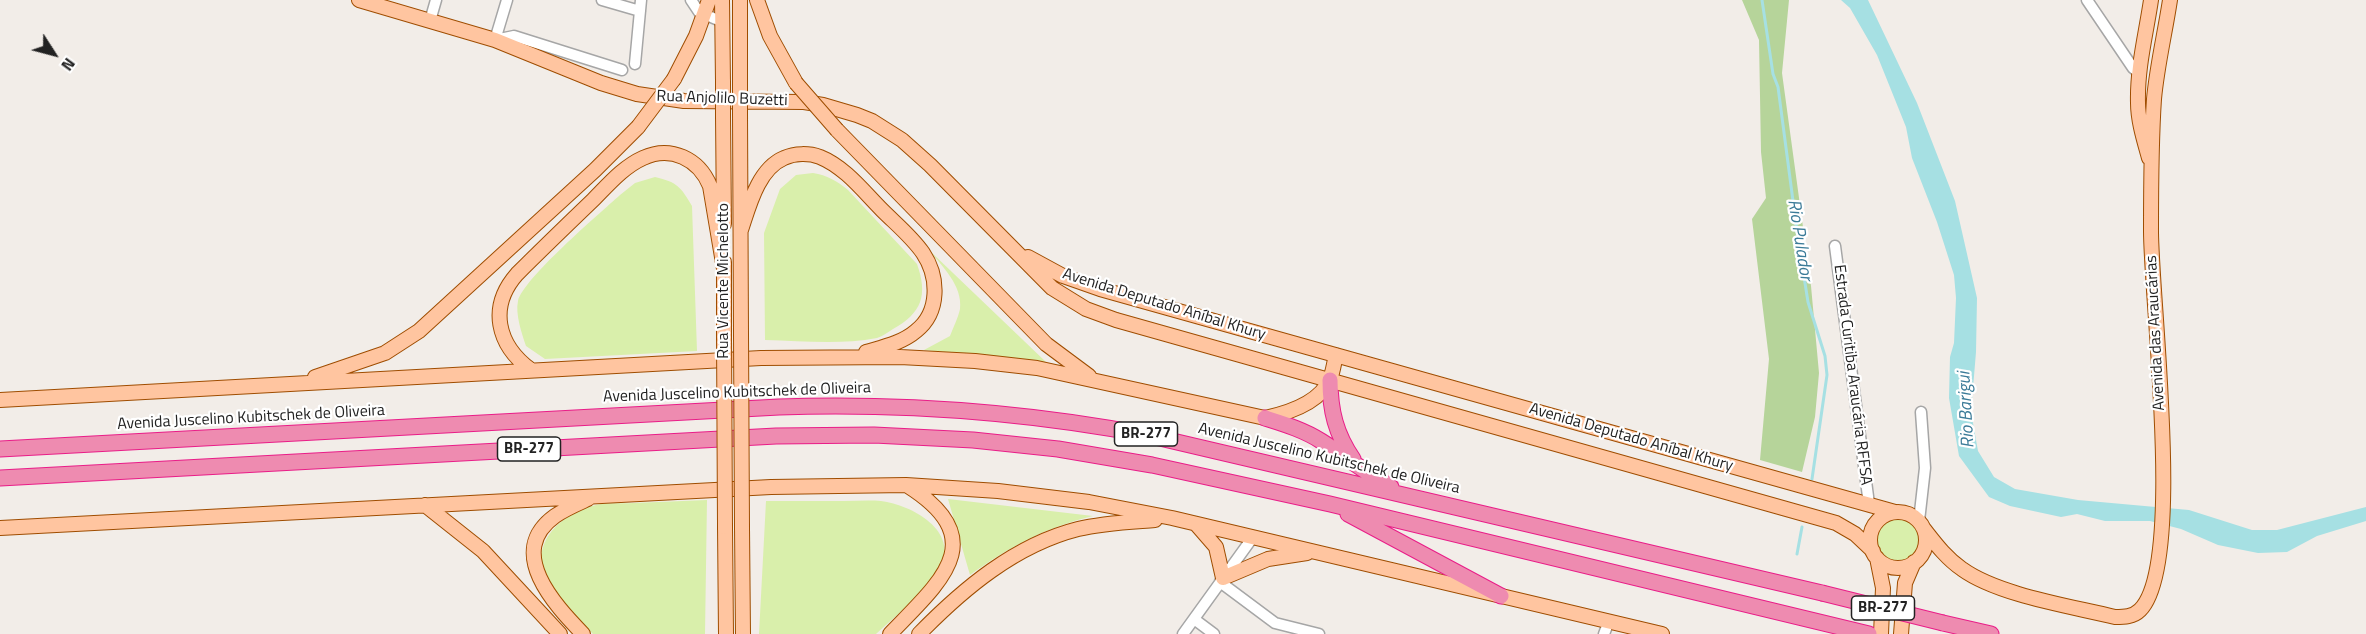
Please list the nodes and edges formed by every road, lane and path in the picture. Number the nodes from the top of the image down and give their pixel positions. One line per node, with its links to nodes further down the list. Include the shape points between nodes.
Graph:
1 (436, 0): 15 (street)
2 (507, 0): 17 (street)
3 (602, 0): 13 (street)
4 (691, 0): 14 (street)
5 (709, 0): 14 (main road)
6 (723, 0): 16 (main road, Rua Vicente Michelotto)
7 (740, 0): 23 (main road, Rua Vicente Michelotto, bridge)
8 (757, 0): 33 (main road, bridge, via 770,36 796,83 837,130 1046,344)
9 (2087, 0): 20 (street)
10 (2151, 0): 20 (main road, Avenida das Araucárias)
11 (2170, 0): 21 (main road, Avenida das Araucárias)
12 (364, 1): 15 (main road, Rua Anjolilo Buzetti)
13 (641, 6): 18 (street)
14 (704, 15): 16 (street); 34 (main road, bridge, via 674,79 638,127 419,331 385,353)
15 (430, 21): 17 (main road, Rua Anjolilo Buzetti)
16 (723, 22): 26 (main road, Rua Vicente Michelotto, bridge)
17 (495, 40): 19 (street, via 514,36); 25 (main road, Rua Anjolilo Buzetti, via 601,83 651,97 700,102 804,102 857,115 888,130 916,151)
18 (635, 64)
19 (622, 70)
20 (2139, 73): 21 (main road); 22 (main road, Avenida das Araucárias, via 2138,103)
21 (2154, 99): 22 (main road, Avenida das Araucárias)
22 (2152, 169): 56 (main road, Avenida das Araucárias, via 2152,258 2164,497 2152,588 2139,611 2132,616 2115,617 1997,586)
23 (741, 230): 29 (main road, via 756,190 768,171 784,158 806,154 840,170 916,245 928,262 935,284 930,314 906,338); 66 (main road, Rua Vicente Michelotto, bridge)
24 (1835, 246): 45 (street, Estrada Curitiba Araucária RFFSA)
25 (1013, 248): 28 (main road, Avenida Deputado Aníbal Khury, via 1082,284); 32 (main road, Avenida Deputado Aníbal Khury, via 1052,288 1100,314)
26 (724, 269): 27 (main road, via 706,174 678,154 643,158 620,174 509,283 499,311 503,333); 65 (main road, Rua Vicente Michelotto, bridge)
27 (513, 351): 30 (main road); 31 (main road)
28 (1336, 355): 32 (main road); 45 (main road, Avenida Deputado Aníbal Khury)
29 (849, 356): 30 (main road); 33 (main road, via 999,363)
30 (531, 370): 31 (main road)
31 (499, 372): 34 (main road)
32 (1330, 380): 37 (main road, via 1294,410); 39 (highway, via 1334,424 1355,461); 54 (main road, Avenida Deputado Aníbal Khury, via 1830,521 1856,534)
33 (1096, 381): 37 (main road)
34 (296, 384): 35 (main road)
35 (0, 400)
36 (1921, 412): 50 (street, via 1925,468)
37 (1265, 418): 39 (highway, via 1319,440)
38 (0, 449): 43 (highway, Avenida Juscelino Kubitschek de Oliveira / BR-277, via 779,407 871,406 974,411 1111,428)
39 (1371, 476): 43 (highway)
40 (0, 478): 44 (highway, BR-277, via 744,437 874,435 1058,449)
41 (906, 485): 42 (main road); 48 (main road, via 1049,497); 67 (main road, via 931,502 947,522 953,551 939,581)
42 (597, 495): 46 (main road); 64 (main road, via 555,516 546,524 535,546 542,584 556,606)
43 (1410, 496): 75 (highway, Avenida Juscelino Kubitschek de Oliveira / BR-277, bridge)
44 (1330, 504): 58 (highway); 72 (highway, BR-277)
45 (1869, 504): 47 (main road, Avenida Deputado Aníbal Khury)
46 (425, 505): 51 (main road); 60 (main road, via 483,551)
47 (1895, 512): 50 (main road, via 1904,512); 54 (main road, via 1874,526 1871,534)
48 (1172, 518): 49 (main road); 68 (main road, via 1102,525 1042,542 971,586)
49 (1196, 524): 52 (main road); 57 (main road, via 1216,547)
50 (1922, 525): 55 (main road, via 1926,544); 56 (main road)
51 (0, 528)
52 (1253, 537): 53 (main road); 57 (street)
53 (1317, 552): 57 (main road, via 1268,559); 58 (main road)
54 (1875, 555): 55 (main road, via 1891,566); 73 (main road, via 1883,588)
55 (1916, 561): 56 (main road, via 1933,558); 74 (main road, via 1905,583)
56 (1959, 567)
57 (1222, 580): 59 (street); 71 (street, via 1275,622)
58 (1501, 596): 61 (main road)
59 (1194, 619): 69 (street); 70 (street)
60 (550, 628): 63 (main road)
61 (1606, 628): 62 (main road)
62 (1655, 633)
63 (560, 634)
64 (583, 634)
65 (726, 634)
66 (743, 634)
67 (890, 634)
68 (919, 634)
69 (1183, 634)
70 (1214, 634)
71 (1319, 634)
72 (1869, 634)
73 (1881, 634)
74 (1901, 634)
75 (1991, 634)

